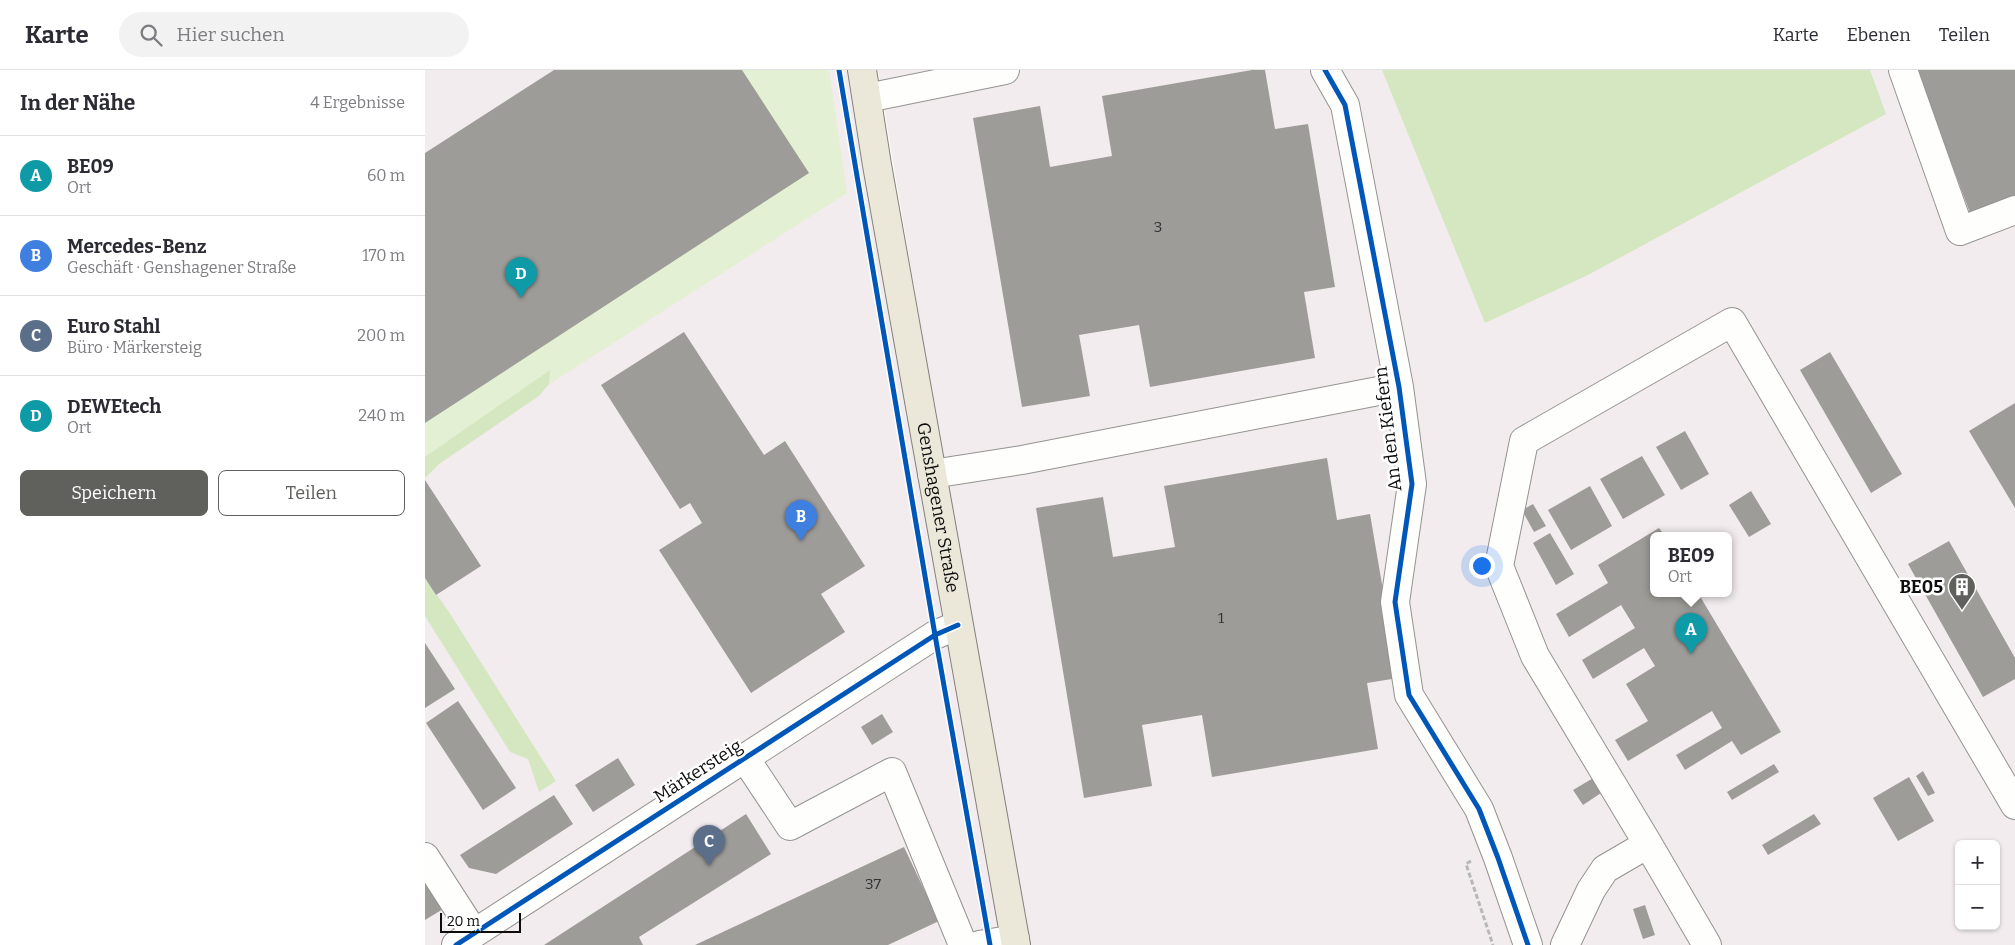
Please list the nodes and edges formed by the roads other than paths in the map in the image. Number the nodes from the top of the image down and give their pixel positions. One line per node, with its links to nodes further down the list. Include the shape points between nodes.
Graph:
1 (862, 70): 5 (main road, Genshagener Straße)
2 (1005, 70): 5 (street)
3 (1325, 70): 7 (street, An den Kiefern, via 1345,105)
4 (1903, 70): 6 (street, via 1960,231)
5 (867, 98): 8 (main road, Genshagener Straße)
6 (2015, 210)
7 (1399, 387): 8 (street, An den Kiefern, via 1022,460); 18 (street, An den Kiefern, via 1412,484 1395,602 1409,695 1479,809)
8 (932, 474): 9 (main road, Genshagener Straße)
9 (958, 625): 10 (street, Märkersteig, via 935,635); 15 (main road, Genshagener Straße)
10 (745, 758): 14 (street, Märkersteig); 16 (street, via 790,826 892,772)
11 (2015, 806): 12 (street, via 1732,322 1524,442 1499,566 1535,656)
12 (1648, 844): 19 (street, via 1605,868); 20 (street)
13 (425, 857): 14 (street)
14 (465, 939)
15 (1016, 942): 17 (street)
16 (963, 945)
17 (979, 945)
18 (1527, 945)
19 (1565, 945)
20 (1707, 945)

